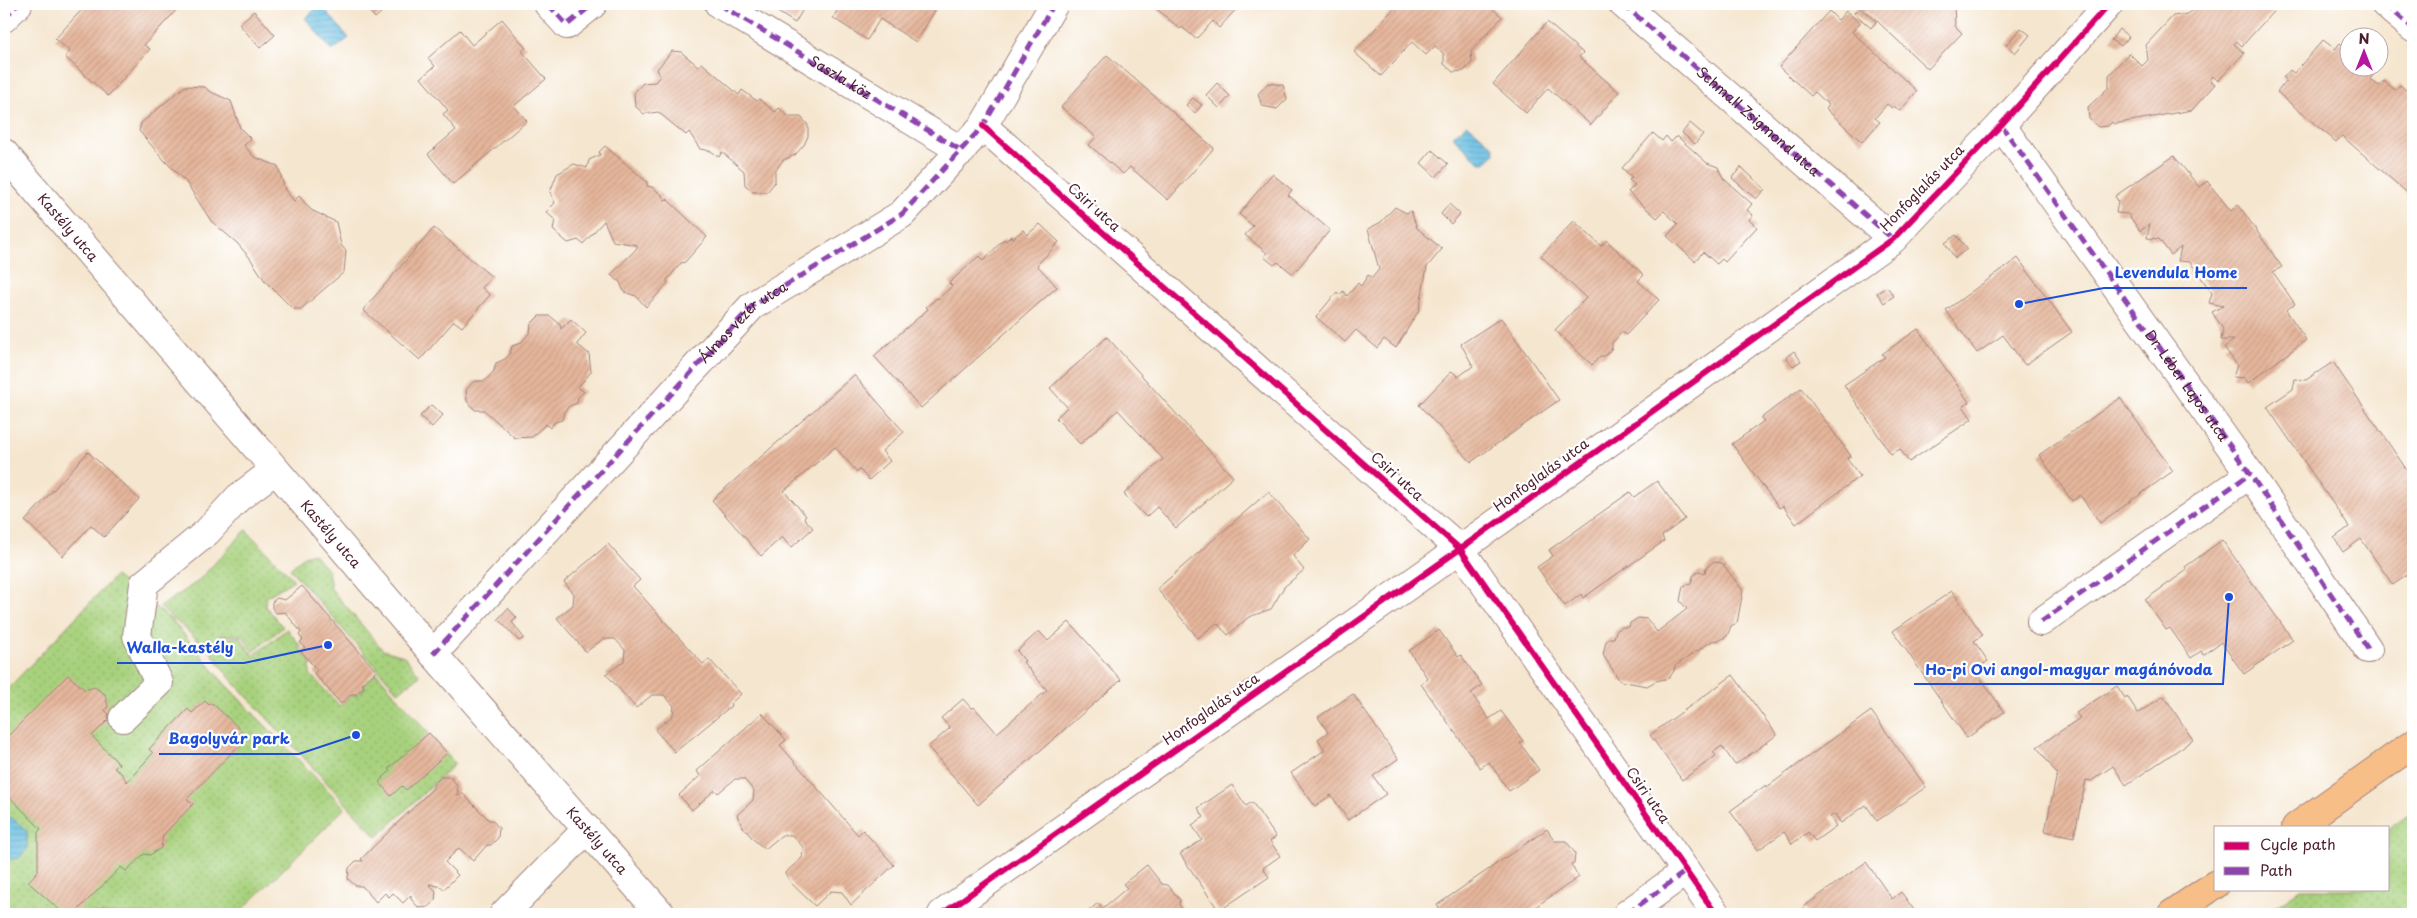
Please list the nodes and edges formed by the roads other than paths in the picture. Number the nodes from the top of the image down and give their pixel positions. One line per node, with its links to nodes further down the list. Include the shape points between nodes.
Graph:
1 (18, 4): 9 (street)
2 (548, 4): 3 (street, via 567,25)
3 (593, 4)
4 (719, 4): 13 (street, Saszla köz)
5 (1054, 4): 12 (street, Álmos vezér utca)
6 (1623, 4): 15 (street, Schmall Zsigmond utca)
7 (2109, 4): 11 (street, Honfoglalás utca)
8 (2385, 4): 10 (street)
9 (4, 18)
10 (2413, 28)
11 (2001, 125): 15 (street, Honfoglalás utca); 17 (street, Dr. Léber Lajos utca)
12 (983, 126): 13 (street, Álmos vezér utca); 18 (street, Csiri utca)
13 (962, 151): 21 (street, Álmos vezér utca, via 902,214 752,306)
14 (4, 153): 16 (street, Kastély utca)
15 (1893, 239): 18 (street, Honfoglalás utca)
16 (275, 470): 21 (street, Kastély utca); 22 (street, via 238,498 207,532 144,584 137,636 159,683)
17 (2250, 474): 19 (street); 20 (street, Dr. Léber Lajos utca)
18 (1460, 549): 26 (street, Csiri utca); 30 (street, Honfoglalás utca)
19 (2042, 622)
20 (2368, 649)
21 (433, 654): 25 (street, Kastély utca)
22 (123, 718)
23 (2413, 744): 24 (main road)
24 (2297, 826)
25 (587, 829): 28 (street); 29 (street, Kastély utca)
26 (1686, 872): 31 (street); 32 (street, Csiri utca)
27 (2214, 885): 33 (main road)
28 (504, 914)
29 (661, 914)
30 (942, 914)
31 (1627, 914)
32 (1716, 914)
33 (2172, 914)

